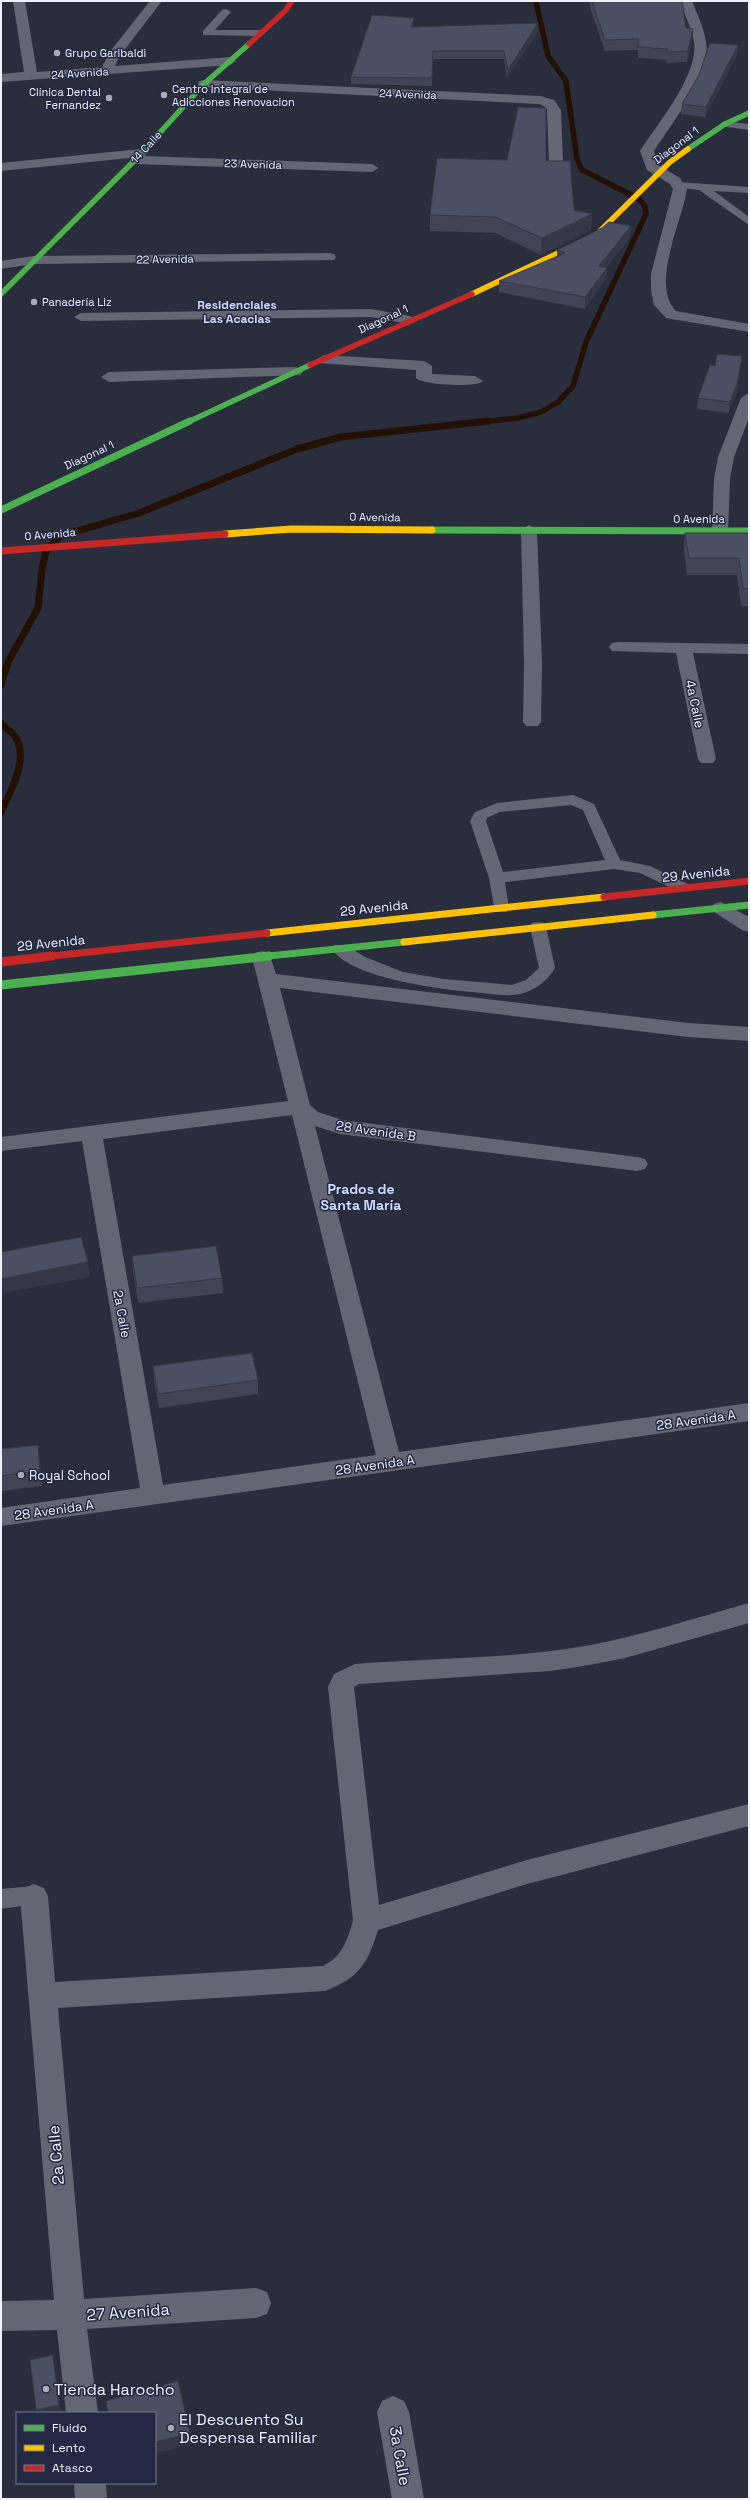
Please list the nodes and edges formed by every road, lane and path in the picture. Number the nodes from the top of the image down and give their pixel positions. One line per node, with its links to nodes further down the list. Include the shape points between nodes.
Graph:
1 (19, 1): 10 (street)
2 (156, 1): 9 (street, via 113,56)
3 (292, 1): 6 (street, 14 Calle)
4 (686, 1): 21 (street, via 700,42 700,58 692,80 648,146 649,163)
5 (226, 12): 6 (lane, via 207,33)
6 (261, 33): 7 (street, 14 Calle)
7 (230, 61): 8 (street, 14 Calle); 9 (street, 24 Avenida)
8 (220, 70): 12 (street, 24 Avenida); 13 (street, 14 Calle)
9 (106, 71): 10 (street, 24 Avenida)
10 (31, 76): 11 (street, 24 Avenida)
11 (1, 78)
12 (1, 84)
13 (204, 84): 17 (street, 14 Calle); 19 (street, 24 Avenida, via 540,100 549,103 554,110)
14 (749, 113): 15 (street, Diagonal 1)
15 (725, 124): 16 (lane); 21 (street, Diagonal 1)
16 (749, 127)
17 (138, 157): 18 (street, 23 Avenida); 20 (street, 23 Avenida); 27 (street, 14 Calle)
18 (4, 162)
19 (556, 163)
20 (372, 168)
21 (659, 173): 22 (street); 31 (street, Diagonal 1, via 601,232 563,252)
22 (678, 185): 23 (lane); 32 (street, via 680,192 662,253 660,303 667,313 677,317)
23 (703, 188): 24 (lane); 25 (lane)
24 (749, 190)
25 (749, 222)
26 (329, 257): 27 (street, 22 Avenida)
27 (33, 260): 28 (street, 22 Avenida); 29 (street, 14 Calle)
28 (1, 265)
29 (1, 294)
30 (81, 317): 31 (street, via 371,313)
31 (410, 320): 33 (street, Diagonal 1)
32 (749, 328)
33 (324, 360): 34 (street, Diagonal 1); 36 (street, via 424,366 424,378)
34 (295, 372): 35 (street); 38 (street, Diagonal 1)
35 (109, 377)
36 (475, 381)
37 (749, 398): 40 (street, via 726,456 722,478)
38 (1, 510)
39 (529, 530): 40 (street, 0 Avenida); 42 (street, 0 Avenida, via 291,529); 46 (street)
40 (720, 531): 41 (street, 0 Avenida)
41 (749, 531)
42 (2, 551)
43 (618, 647): 44 (street)
44 (684, 650): 45 (street); 47 (street, 4a Calle)
45 (749, 650)
46 (532, 722)
47 (707, 759)
48 (614, 864): 49 (lane); 49 (lane, via 589,807 582,802 573,800 497,808 480,815 478,821); 51 (lane, via 644,869)
49 (497, 878): 53 (lane)
50 (749, 881): 51 (street, 29 Avenida)
51 (684, 888): 53 (street, 29 Avenida)
52 (749, 905): 54 (street)
53 (501, 908): 59 (street, 29 Avenida)
54 (721, 908): 55 (street); 56 (street)
55 (749, 926)
56 (538, 927): 57 (street); 57 (lane, via 547,968 535,983 512,990 412,981 395,977 357,961)
57 (340, 949): 58 (street)
58 (262, 957): 60 (street); 61 (street)
59 (1, 962)
60 (269, 980): 62 (street, via 688,1030); 63 (street)
61 (1, 985)
62 (749, 1034)
63 (299, 1107): 64 (street); 66 (street, 28 Avenida B, via 311,1117 340,1127); 68 (street)
64 (91, 1132): 65 (street); 69 (street, 2a Calle)
65 (1, 1144)
66 (637, 1164)
67 (749, 1412): 68 (street, 28 Avenida A)
68 (390, 1463): 69 (street, 28 Avenida A)
69 (153, 1496): 70 (street, 28 Avenida A)
70 (1, 1517)
71 (749, 1612): 75 (street, via 625,1648 584,1656 550,1661 355,1674 346,1677 341,1687)
72 (749, 1815): 75 (street, via 527,1872)
73 (34, 1896): 74 (lane); 76 (street, 2a Calle)
74 (1, 1899)
75 (367, 1921): 76 (street, via 357,1956 346,1966 325,1978)
76 (41, 1996): 78 (street, 2a Calle)
77 (256, 2303): 78 (street, 27 Avenida)
78 (70, 2315): 79 (street, 27 Avenida); 80 (street, 2a Calle)
79 (1, 2316)
80 (82, 2412)
81 (393, 2412): 84 (street, 3a Calle)
82 (90, 2484): 83 (street)
83 (91, 2499)
84 (408, 2499)

